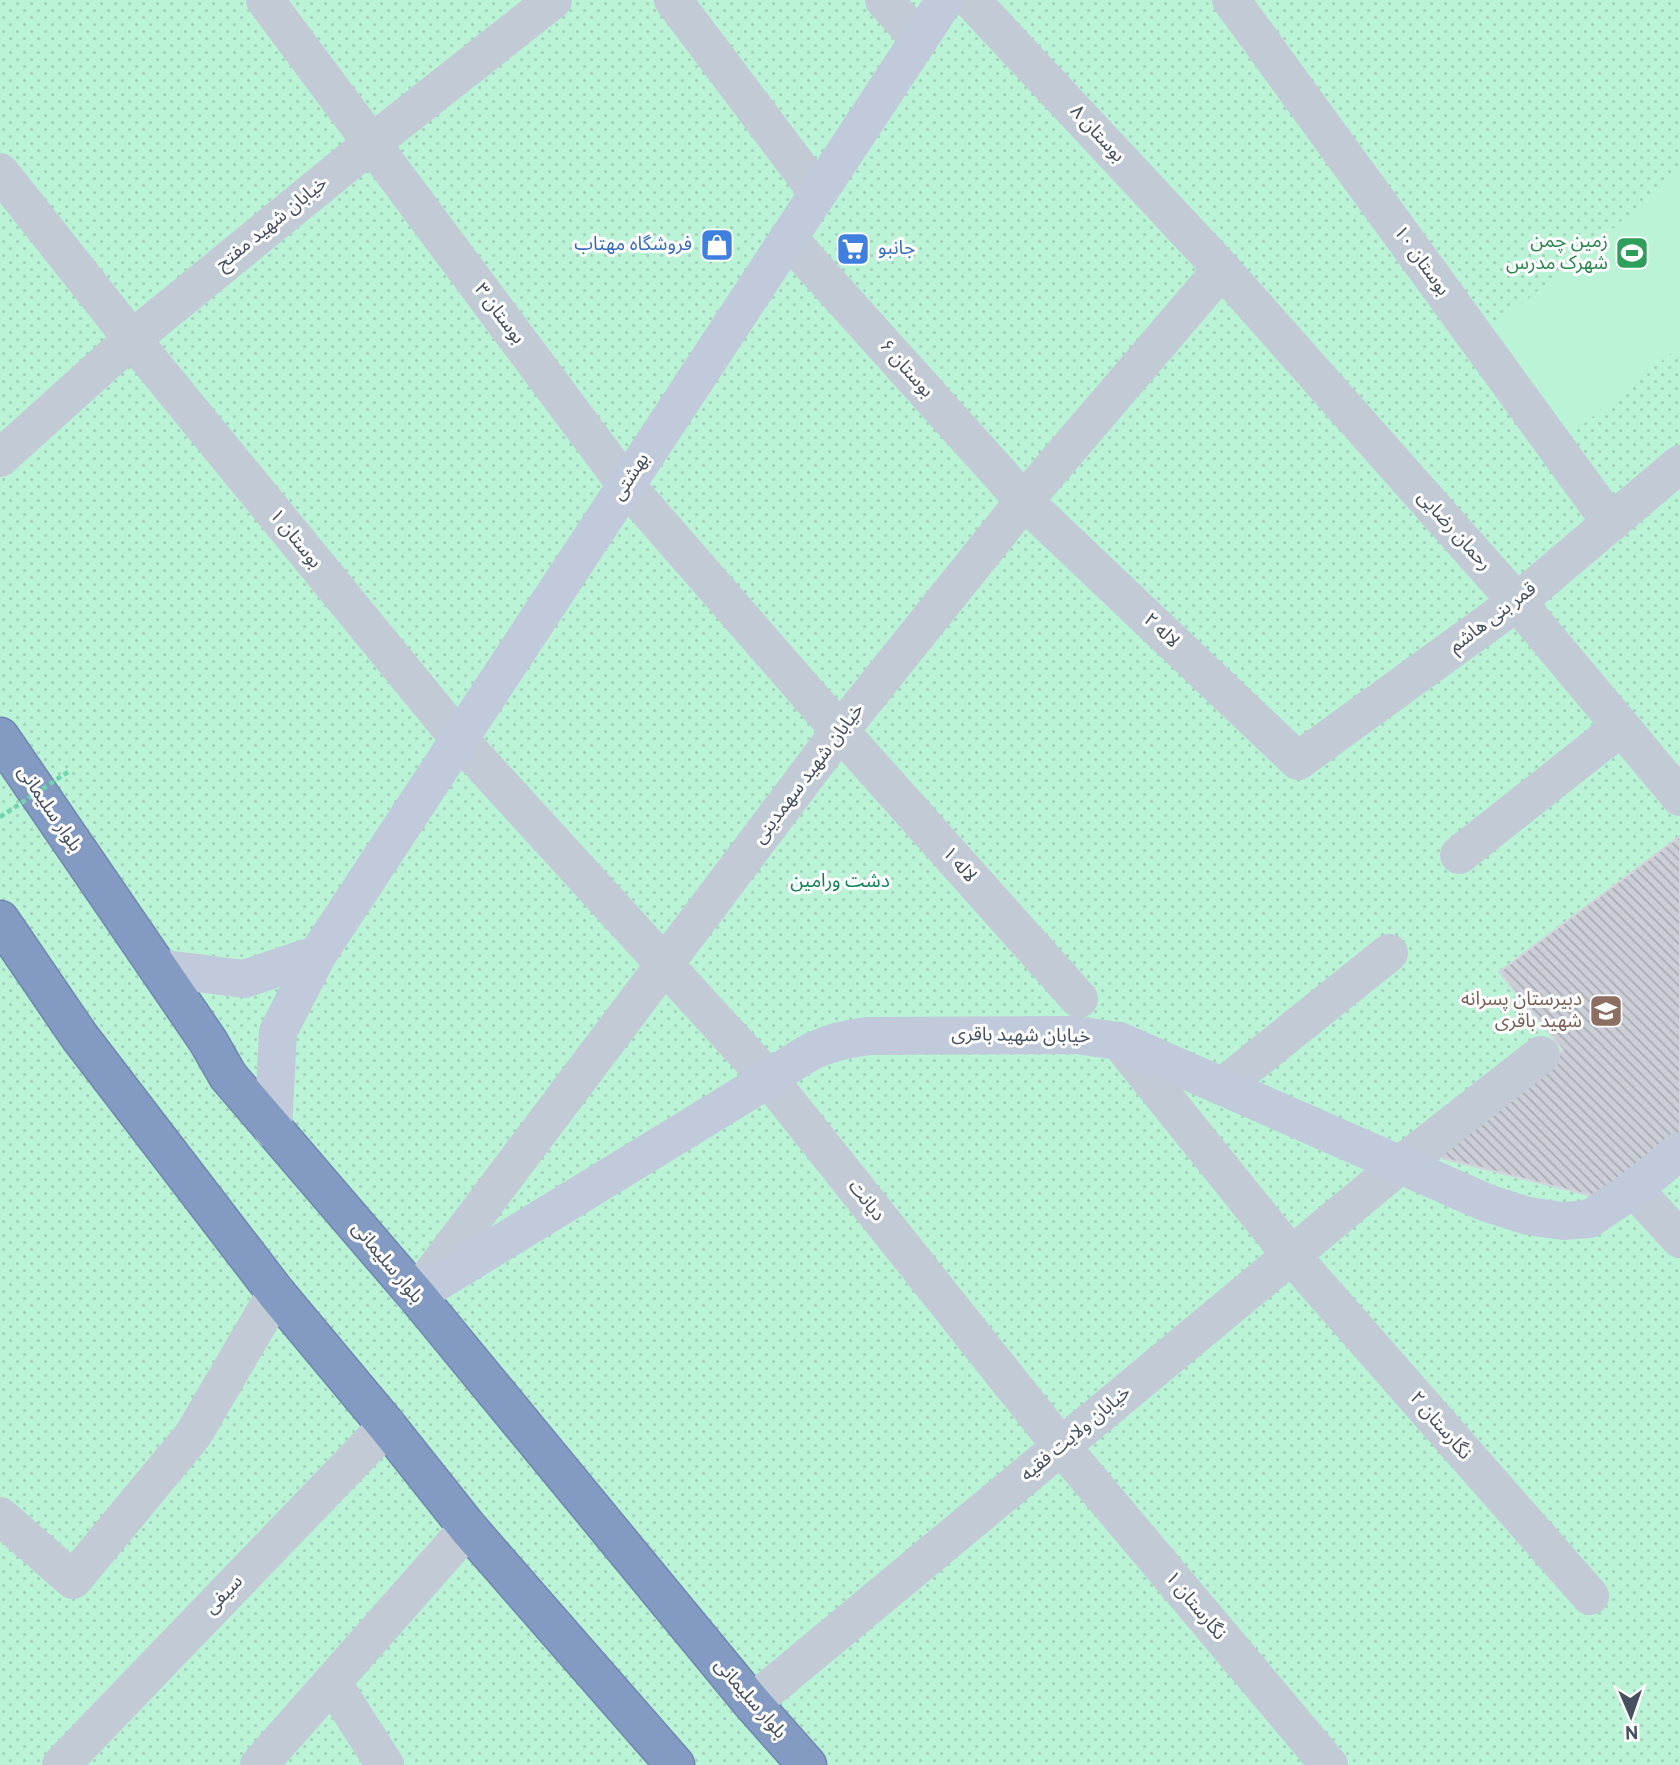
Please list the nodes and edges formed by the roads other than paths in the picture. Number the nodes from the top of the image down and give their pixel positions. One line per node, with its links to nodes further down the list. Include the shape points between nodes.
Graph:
1 (265, 0): 9 (street, بوستان ۳)
2 (553, 0): 9 (street, خیابان شهید مفتح)
3 (673, 0): 11 (street)
4 (884, 0): 8 (street)
5 (945, 0): 8 (street, بهشتی)
6 (971, 0): 13 (street, بوستان ۸)
7 (1231, 0): 19 (street, بوستان ۱۰)
8 (919, 39): 11 (street, بهشتی)
9 (372, 143): 14 (street, خیابان شهید مفتح); 17 (street, بوستان ۳)
10 (0, 172): 14 (street, بوستان ۱)
11 (818, 193): 12 (street, بهشتی)
12 (788, 238): 17 (street, بهشتی); 18 (street, بوستان ۶)
13 (1222, 269): 18 (street, خیابان شهید سهمدینی); 20 (street, رحمان رضایی)
14 (132, 339): 15 (street, خیابان شهید مفتح); 24 (street, بوستان ۱)
15 (0, 458)
16 (1680, 464): 19 (street, قمر بنی هاشم)
17 (626, 485): 22 (street, بوستان ۳); 24 (street, بهشتی)
18 (1024, 501): 22 (street, خیابان شهید سهمدینی); 25 (street, لاله ۲)
19 (1611, 523): 20 (street, قمر بنی هاشم)
20 (1517, 602): 21 (street, رحمان رضایی); 25 (street, قمر بنی هاشم)
21 (1621, 727): 26 (street, رحمان رضایی); 27 (street)
22 (840, 731): 31 (street, خیابان شهید سهمدینی); 33 (street, لاله ۱)
23 (0, 737): 32 (highway, بلوار سلیمانی)
24 (459, 739): 30 (street, بهشتی); 31 (street, بوستان ۱)
25 (1298, 761)
26 (1680, 797)
27 (1459, 855)
28 (0, 920): 44 (highway, via 79,1036)
29 (1389, 953): 37 (street)
30 (318, 954): 32 (street, via 244,979); 38 (street, بهشتی, via 278,1032)
31 (664, 963): 36 (street, دیانت); 45 (street, خیابان شهید سهمدینی)
32 (158, 968): 38 (highway, بلوار سلیمانی, via 228,1076)
33 (1079, 999)
34 (1119, 1041): 36 (street, خیابان شهید باقری, via 1074,1035 839,1039 804,1054); 37 (street, خیابان شهید باقری); 43 (street, نگارستان ۲)
35 (1541, 1055): 40 (street, خیابان ولایت فقیه)
36 (769, 1079): 45 (street, خیابان شهید باقری); 47 (street, دیانت)
37 (1223, 1086): 40 (street, خیابان شهید باقری)
38 (273, 1129): 45 (highway, بلوار سلیمانی)
39 (1680, 1151): 41 (street, خیابان شهید باقری)
40 (1400, 1165): 41 (street, خیابان شهید باقری, via 1487,1203 1563,1221 1589,1219); 43 (street, خیابان ولایت فقیه)
41 (1634, 1189): 42 (street)
42 (1680, 1239)
43 (1291, 1255): 47 (street, خیابان ولایت فقیه); 50 (street, نگارستان ۲)
44 (275, 1293): 46 (highway); 48 (street, via 193,1435 73,1580)
45 (416, 1296): 52 (highway, بلوار سلیمانی)
46 (387, 1426): 49 (highway); 53 (street, سیفی)
47 (1061, 1446): 52 (street, خیابان ولایت فقیه); 58 (street, نگارستان ۱)
48 (0, 1516)
49 (468, 1528): 51 (street); 56 (highway)
50 (1590, 1596)
51 (332, 1682): 54 (street); 55 (street)
52 (752, 1703): 57 (highway, بلوار سلیمانی)
53 (61, 1765)
54 (259, 1765)
55 (385, 1765)
56 (675, 1765)
57 (807, 1765)
58 (1329, 1765)

